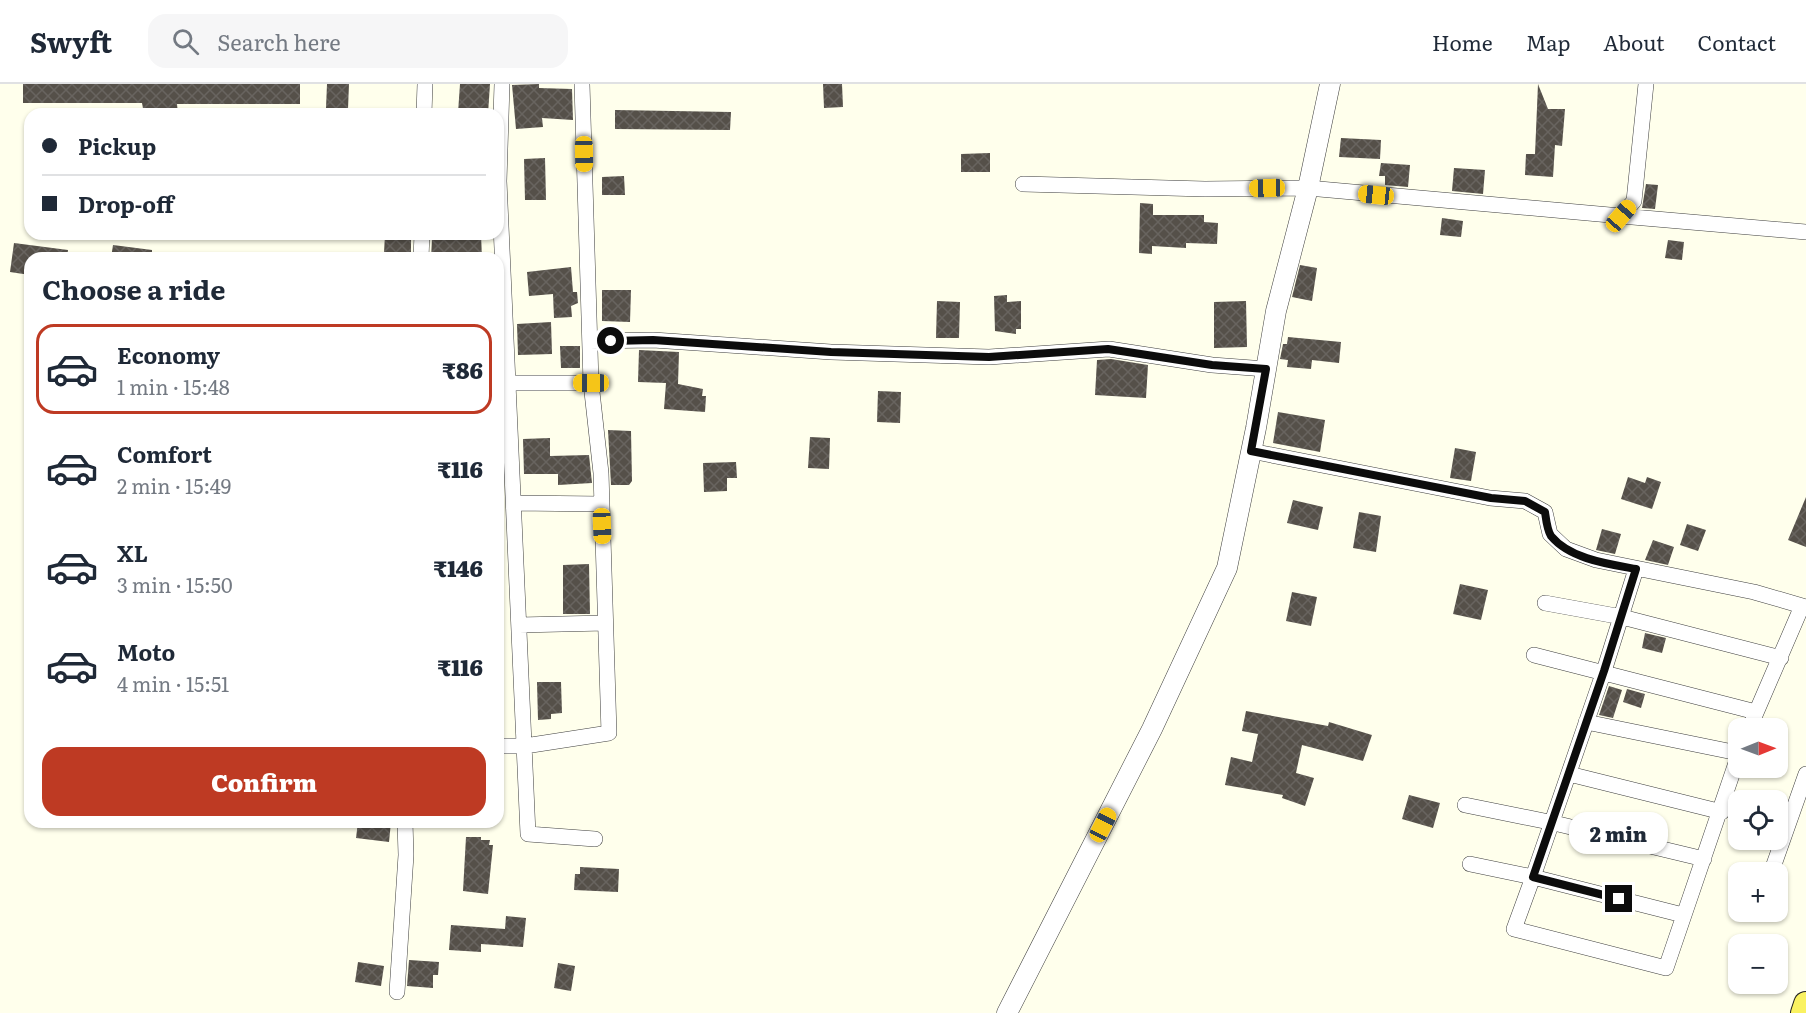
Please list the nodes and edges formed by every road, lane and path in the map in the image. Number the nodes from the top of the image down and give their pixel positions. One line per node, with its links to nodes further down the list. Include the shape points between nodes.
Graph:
1 (425, 84): 6 (street)
2 (502, 84): 7 (street)
3 (582, 84): 13 (street)
4 (1330, 84): 9 (street)
5 (1646, 84): 10 (street, via 1634,201)
6 (424, 108)
7 (502, 108)
8 (1023, 184): 9 (street)
9 (1308, 188): 10 (street); 14 (street, via 1276,311)
10 (1621, 216): 11 (street)
11 (1806, 231)
12 (504, 271): 15 (street)
13 (590, 341): 14 (street, via 653,340 989,357 1108,349); 16 (street)
14 (1266, 369): 17 (street)
15 (509, 383): 16 (street); 18 (street)
16 (591, 383): 19 (street)
17 (1251, 451): 20 (street, via 1491,498 1525,501 1545,512 1550,534 1566,549); 50 (street, via 1227,568 1152,729)
18 (514, 503): 19 (street); 25 (street)
19 (601, 504): 24 (street)
20 (1636, 569): 22 (street, via 1754,592); 23 (street)
21 (1545, 603): 23 (street)
22 (1804, 607): 27 (street)
23 (1622, 617): 27 (street); 28 (street)
24 (605, 623): 25 (street); 33 (street, via 609,733)
25 (519, 625): 33 (street)
26 (1534, 655): 28 (street)
27 (1781, 658): 29 (street)
28 (1604, 671): 29 (street); 31 (street)
29 (1756, 712): 30 (street)
30 (1754, 718)
31 (1586, 722): 34 (street); 35 (street)
32 (504, 746): 33 (street)
33 (525, 746): 42 (street, via 528,834)
34 (1728, 753)
35 (1569, 774): 39 (street); 40 (street)
36 (1806, 774): 44 (street)
37 (1732, 778): 39 (street)
38 (1465, 805): 40 (street)
39 (1722, 812): 43 (street)
40 (1554, 823): 43 (street); 46 (street)
41 (405, 828): 48 (street)
42 (595, 838)
43 (1704, 859): 47 (street)
44 (1775, 862)
45 (1470, 864): 46 (street)
46 (1533, 877): 47 (street); 47 (street, via 1514,929 1666,968)
47 (1683, 915)
48 (396, 992)
49 (1806, 1004): 51 (main road)
50 (1007, 1013)
51 (1803, 1013)

